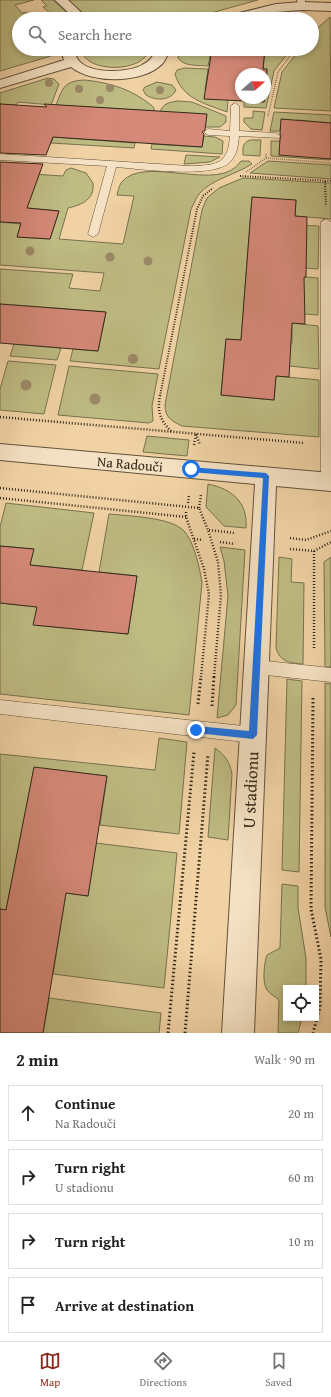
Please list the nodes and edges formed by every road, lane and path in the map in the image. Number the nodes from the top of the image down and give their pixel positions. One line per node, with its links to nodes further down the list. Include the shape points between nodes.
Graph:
1 (61, 0): 4 (street)
2 (301, 3): 3 (street); 5 (street)
3 (331, 7)
4 (74, 12)
5 (257, 12)
6 (69, 56): 9 (street)
7 (161, 56): 9 (street, via 149,67 123,75 93,73)
8 (290, 56): 12 (path, via 278,72)
9 (72, 62): 10 (street)
10 (0, 84)
11 (235, 106): 14 (lane)
12 (267, 122)
13 (208, 132): 14 (lane)
14 (234, 133): 15 (lane); 20 (lane, via 233,153 228,161 218,167 188,169)
15 (276, 136)
16 (266, 152): 18 (path)
17 (0, 157): 20 (lane)
18 (266, 158): 19 (path); 21 (path, via 239,176)
19 (331, 163)
20 (112, 164): 25 (lane)
21 (326, 181): 22 (path); 24 (path)
22 (331, 181)
23 (215, 186): 27 (path, via 203,196 197,209 158,406 158,415)
24 (326, 222): 28 (lane)
25 (93, 234)
26 (0, 417): 27 (path)
27 (172, 432): 28 (path)
28 (327, 445): 31 (lane)
29 (0, 452): 30 (street, Na Radouči)
30 (266, 476): 31 (street, Na Radouči); 44 (street, U stadionu)
31 (329, 482)
32 (0, 488): 36 (path, via 199,508)
33 (0, 498): 35 (path)
34 (186, 512): 35 (path)
35 (186, 517): 38 (path)
36 (208, 530)
37 (331, 531): 40 (path)
38 (194, 539): 39 (path); 48 (path, via 209,594)
39 (203, 540)
40 (306, 540)
41 (331, 542): 43 (path)
42 (286, 549): 43 (path)
43 (314, 551): 45 (path)
44 (256, 667): 45 (lane); 49 (street, U stadionu)
45 (313, 674): 46 (lane); 52 (path, via 311,909 321,959 320,1007)
46 (331, 676)
47 (0, 707): 48 (lane)
48 (196, 730): 49 (lane); 50 (path)
49 (253, 735): 51 (street, U stadionu)
50 (168, 1033)
51 (238, 1033)
52 (313, 1033)

